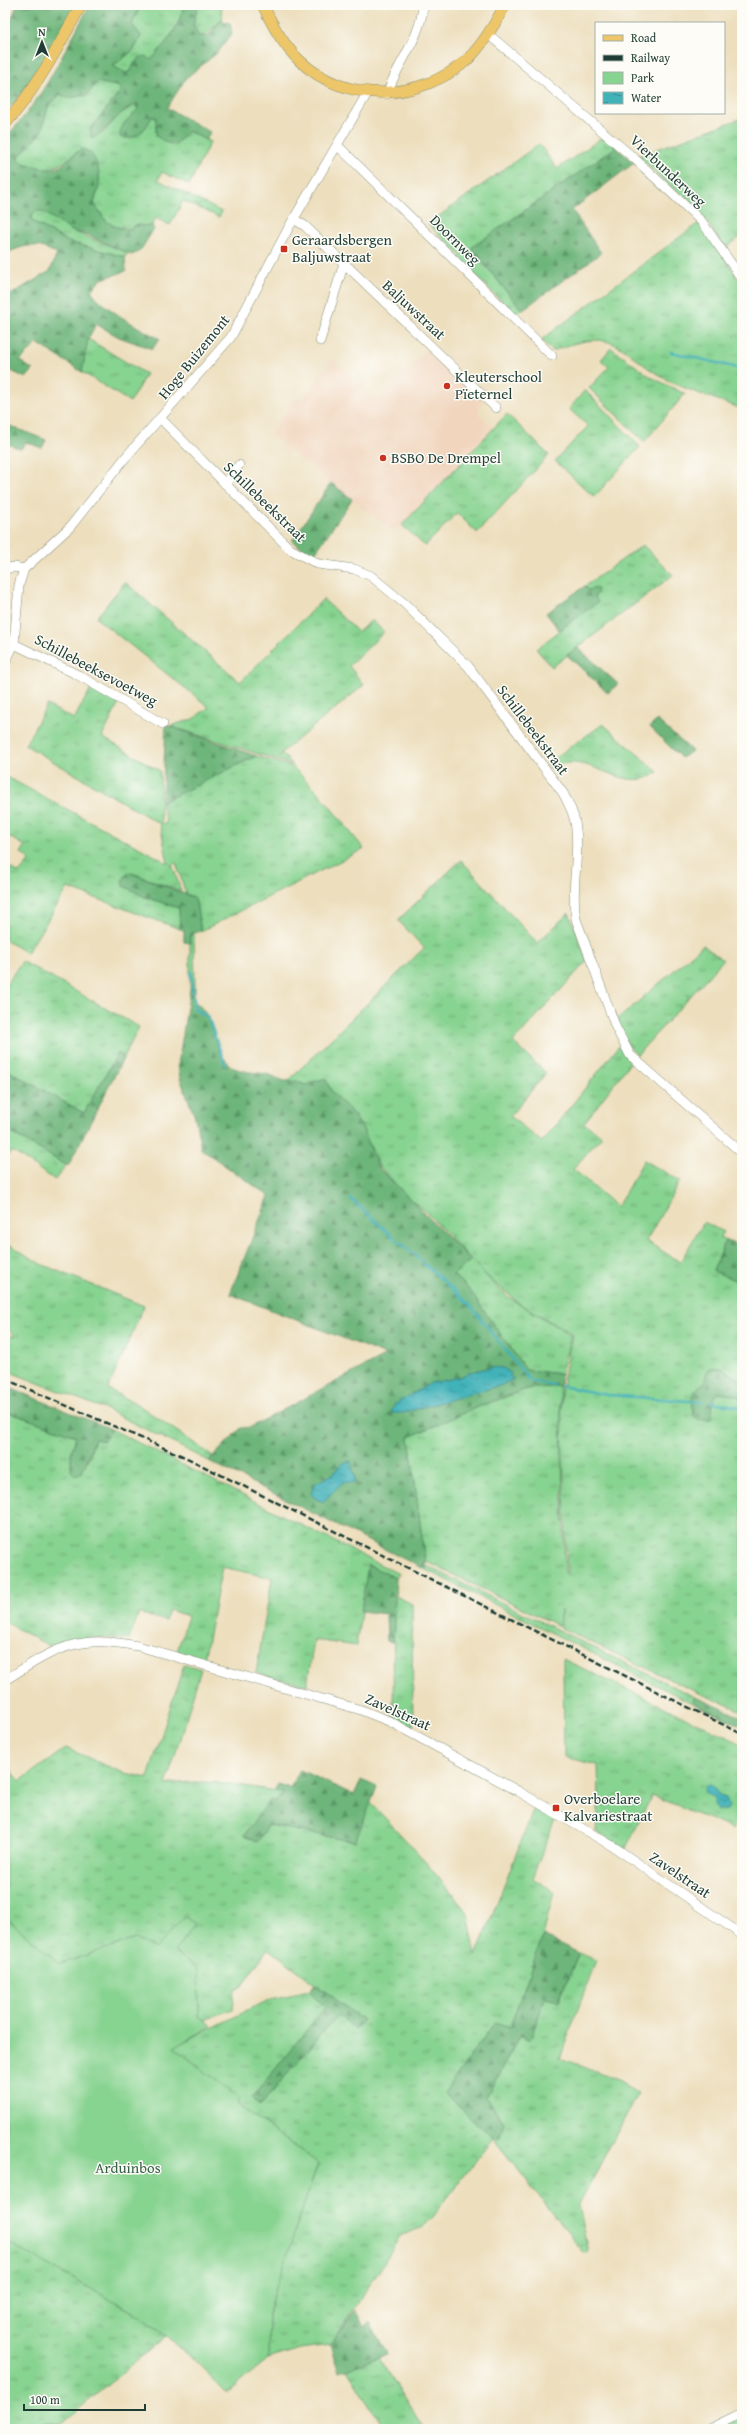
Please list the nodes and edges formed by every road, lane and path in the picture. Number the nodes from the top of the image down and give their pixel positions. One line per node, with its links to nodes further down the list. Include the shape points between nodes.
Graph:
1 (81, 5): 8 (main road, via 46,69 23,104)
2 (264, 5): 6 (main road, via 287,46 300,61 321,76 342,86)
3 (423, 5): 7 (street, via 416,34 393,75)
4 (505, 5): 5 (main road)
5 (488, 34): 7 (main road, via 466,60 438,79 424,86); 12 (street, Vierbunderweg, via 630,154 702,222)
6 (368, 92): 7 (main road); 9 (street, Hoge Buizemont)
7 (387, 94)
8 (5, 124)
9 (337, 145): 10 (street, Hoge Buizemont); 14 (street, Doornweg)
10 (294, 219): 11 (street, Baljuwstraat, via 305,226); 16 (street, Hoge Buizemont, via 231,337)
11 (344, 263): 13 (street); 15 (street, Baljuwstraat)
12 (742, 280)
13 (320, 341)
14 (552, 356)
15 (496, 408)
16 (161, 419): 18 (street, Schillebeekstraat); 20 (street, Hoge Buizemont, via 124,458 70,527)
17 (240, 465): 18 (street)
18 (225, 484): 24 (street, Schillebeekstraat, via 285,544 303,557 323,566 354,570 371,576 405,604 468,666 555,781 571,810 575,824 573,903 576,919 624,1045 640,1066)
19 (5, 569): 20 (street)
20 (24, 569): 21 (street, via 19,584)
21 (14, 644): 22 (street); 23 (street, Schillebeeksevoetweg, via 78,675)
22 (5, 662)
23 (163, 724)
24 (742, 1153)
25 (5, 1680): 26 (street, Zavelstraat, via 55,1652 82,1643 108,1642 138,1646 361,1710 418,1736 614,1847)
26 (742, 1935)
27 (742, 2413): 28 (street)
28 (709, 2429)

